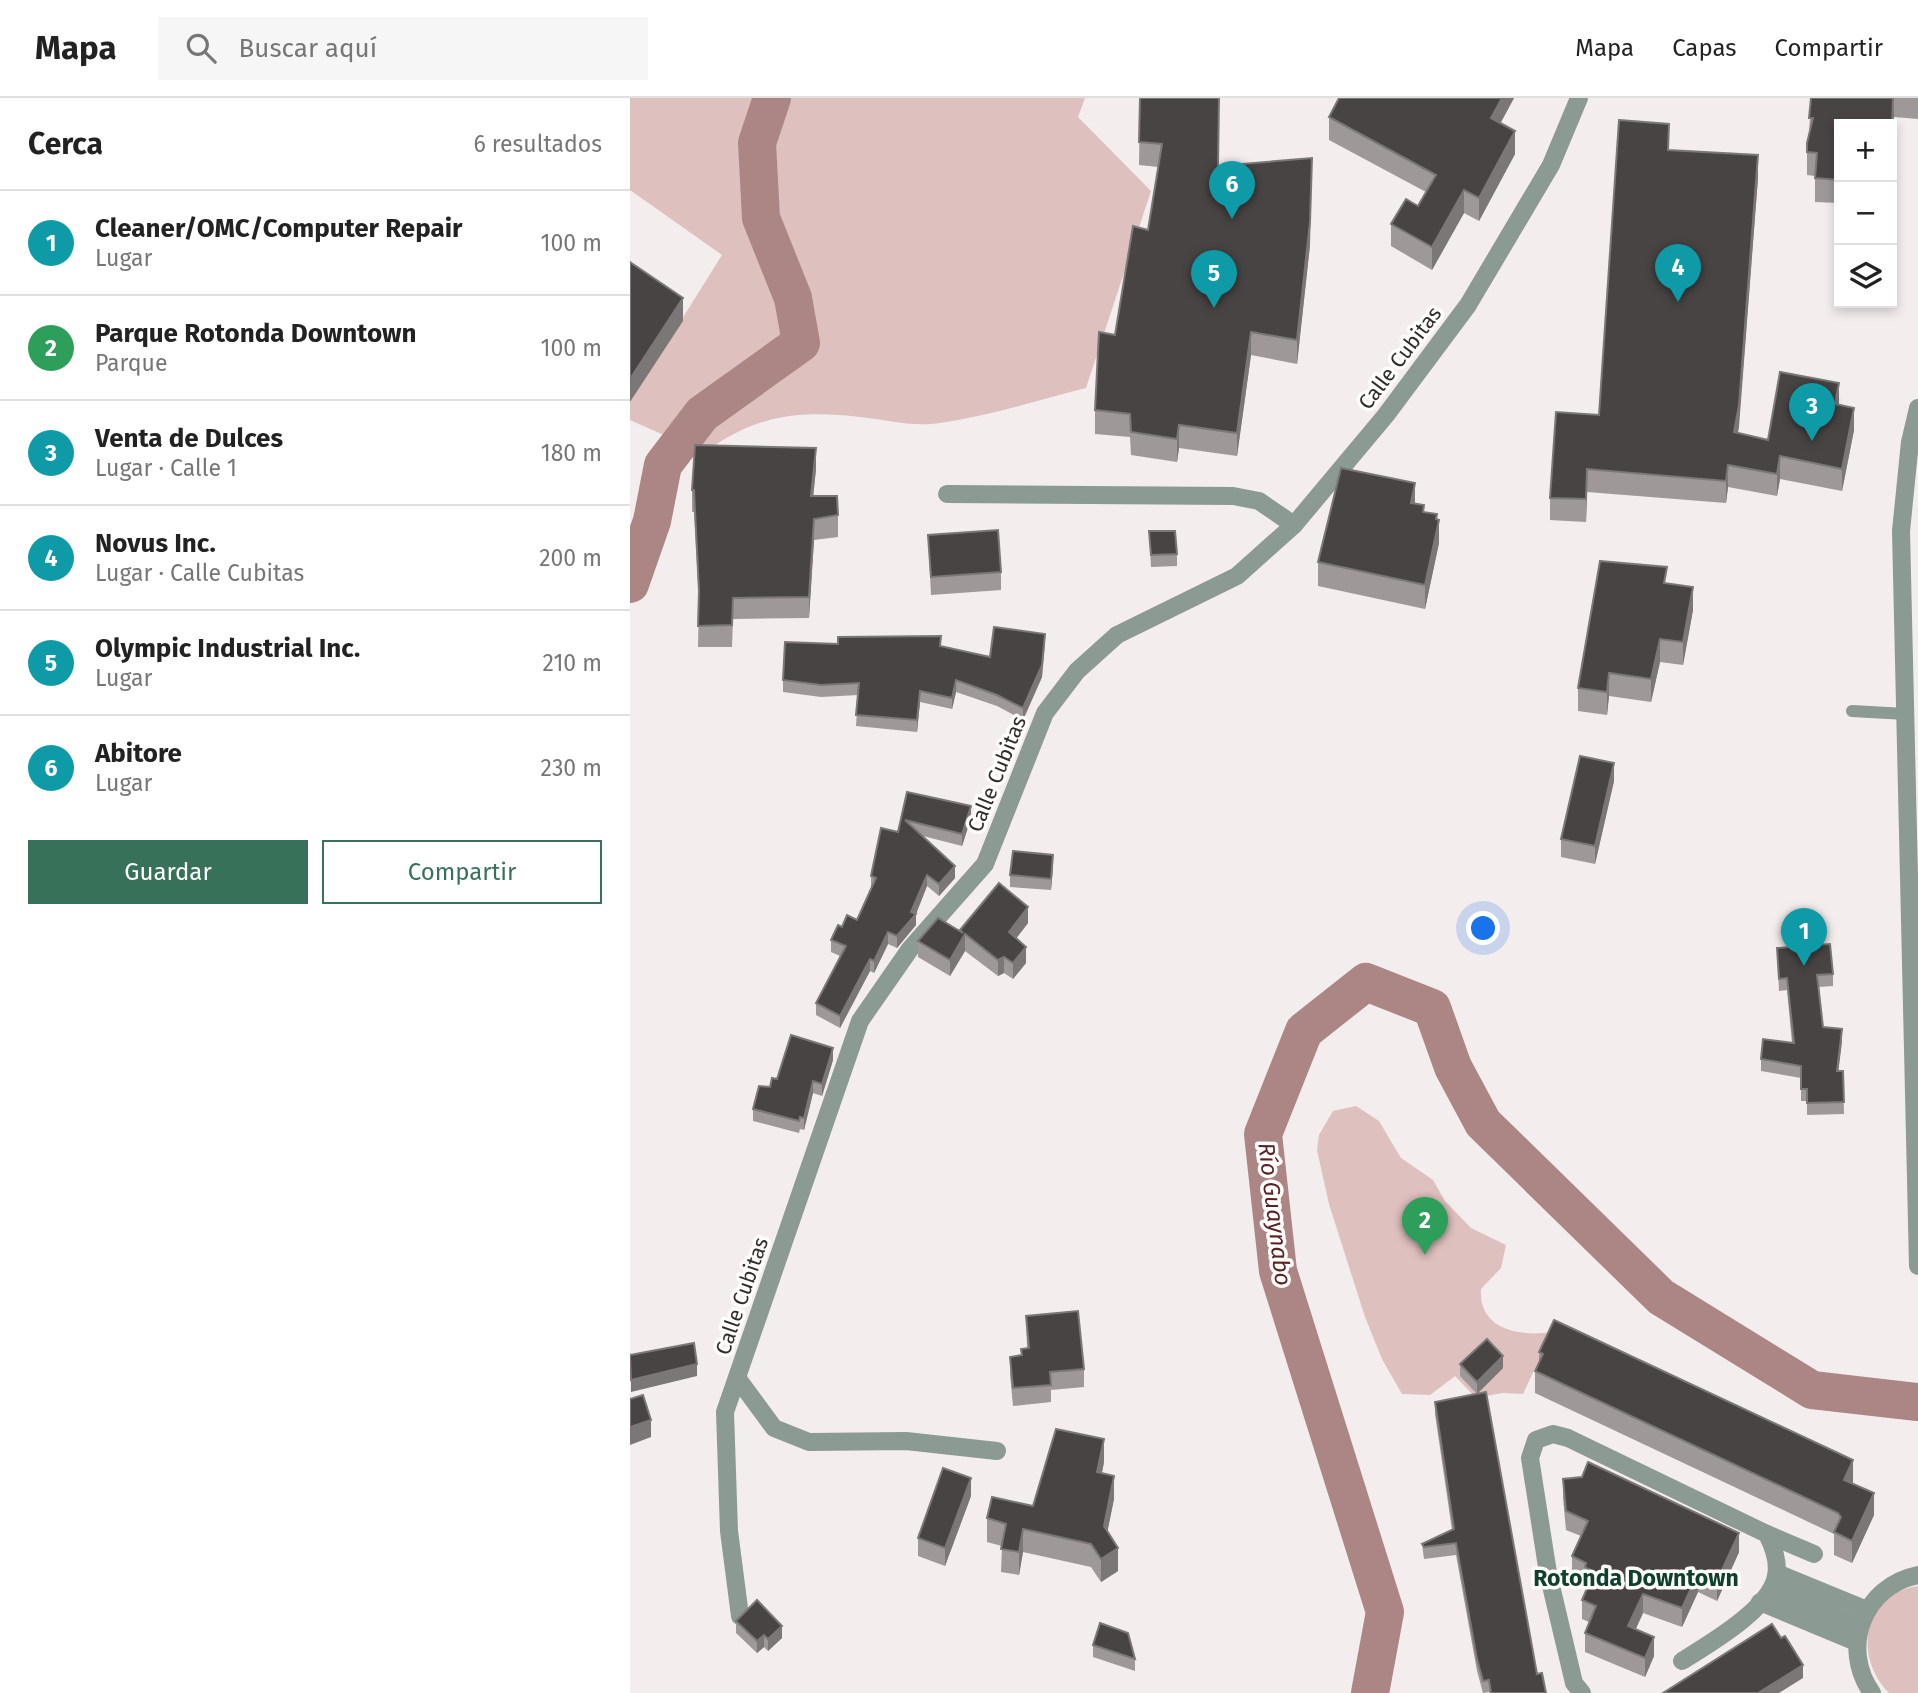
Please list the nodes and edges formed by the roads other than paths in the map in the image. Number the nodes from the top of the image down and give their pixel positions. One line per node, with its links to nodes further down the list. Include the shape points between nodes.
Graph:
1 (1579, 98): 4 (street, Calle Cubitas, via 1551,165 1468,305 1386,415)
2 (1918, 408): 5 (street, via 1910,442)
3 (947, 494): 4 (street, via 1233,496 1259,501)
4 (1294, 525): 11 (street, Calle Cubitas, via 1237,576 1117,635 1076,670 1045,713 985,864 910,949 860,1021)
5 (1909, 530): 6 (street)
6 (1912, 683): 8 (street)
7 (1852, 710): 8 (lane)
8 (1912, 712): 9 (street)
9 (1917, 1250): 10 (street)
10 (1918, 1266)
11 (738, 1379): 12 (street, via 774,1428 809,1442 906,1441); 18 (street, Calle Cubitas, via 725,1412 725,1454)
12 (997, 1451)
13 (1767, 1534): 14 (street); 16 (street, via 1773,1547); 22 (street, via 1568,1438 1553,1434 1536,1440 1530,1458 1548,1573 1574,1684)
14 (1814, 1554)
15 (1918, 1575): 17 (street, via 1887,1587)
16 (1770, 1588): 17 (street); 19 (street); 20 (street, via 1733,1628)
17 (1867, 1609): 19 (street)
18 (740, 1616)
19 (1858, 1634): 21 (street)
20 (1682, 1661)
21 (1866, 1691)
22 (1582, 1693)

